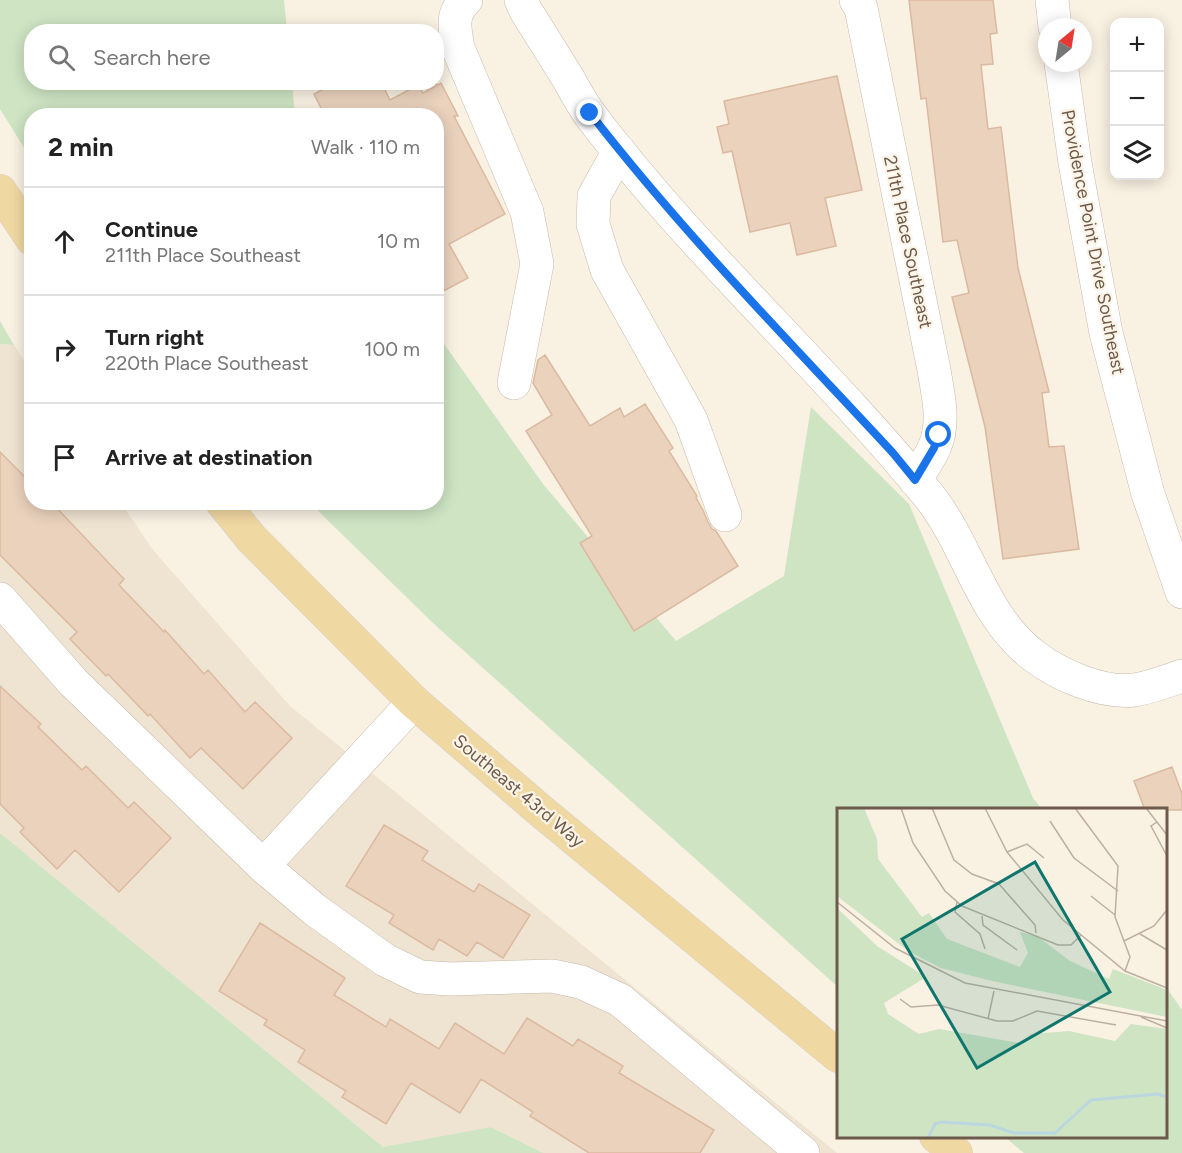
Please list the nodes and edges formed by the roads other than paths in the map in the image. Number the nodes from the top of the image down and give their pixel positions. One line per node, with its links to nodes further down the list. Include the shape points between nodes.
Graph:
1 (466, 0): 10 (street, via 459,6 454,21 458,48 528,212 537,264)
2 (521, 0): 7 (street, via 590,113)
3 (856, 0): 11 (street, 211th Place Southeast, via 861,8 941,416 934,448)
4 (1052, 0): 5 (street)
5 (1054, 18)
6 (1062, 72): 14 (street, Providence Point Drive Southeast, via 1106,333 1148,494)
7 (619, 151): 11 (street); 13 (street, via 594,196 593,224 607,270 691,420)
8 (0, 191): 9 (main road)
9 (24, 227)
10 (514, 383)
11 (915, 480): 16 (street, via 935,504 996,615 1016,641 1036,657 1058,672 1103,689 1133,690)
12 (229, 510): 17 (main road, Southeast 43rd Way)
13 (725, 515)
14 (1182, 592)
15 (0, 599): 18 (street, via 73,682)
16 (1182, 676)
17 (414, 702): 18 (street); 19 (main road, Southeast 43rd Way)
18 (263, 866): 21 (street, via 315,910 385,960 420,977 552,976 581,982 620,1000)
19 (837, 1055)
20 (937, 1138): 22 (main road)
21 (803, 1153)
22 (956, 1153)

